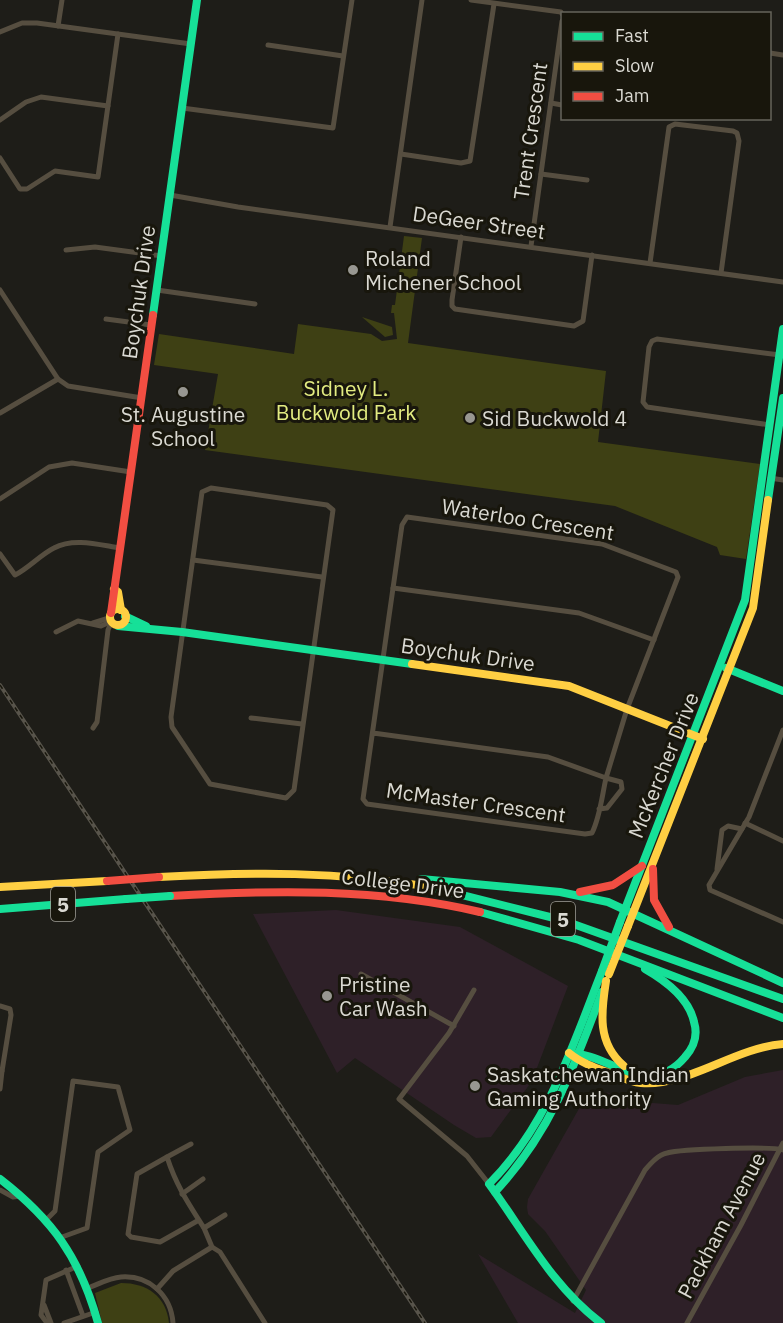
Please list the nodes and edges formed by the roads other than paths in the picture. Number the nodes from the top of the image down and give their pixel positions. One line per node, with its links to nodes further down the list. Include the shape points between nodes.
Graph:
1 (62, 0): 8 (street)
2 (197, 0): 12 (main road, Boychuk Drive)
3 (351, 0): 14 (street)
4 (422, 0): 20 (street)
5 (471, 0): 6 (street)
6 (494, 4): 7 (street); 20 (street, via 470,161)
7 (561, 12)
8 (58, 26): 10 (street, via 22,24); 11 (street)
9 (561, 28): 15 (street, Trent Crescent)
10 (0, 32)
11 (118, 34): 12 (street); 17 (street)
12 (191, 44): 18 (main road, Boychuk Drive)
13 (268, 45): 14 (street)
14 (343, 56): 18 (street, via 331,129)
15 (551, 103): 16 (street); 22 (street, Trent Crescent)
16 (561, 105)
17 (108, 106): 19 (street, via 41,97); 21 (street, via 98,177 55,171 27,189 20,189)
18 (182, 108): 24 (main road, Boychuk Drive)
19 (0, 120)
20 (401, 154): 25 (street)
21 (0, 158)
22 (541, 174): 23 (street); 27 (street, Trent Crescent)
23 (587, 180)
24 (170, 195): 25 (street, DeGeer Street); 30 (main road, Boychuk Drive)
25 (390, 227): 26 (street, DeGeer Street)
26 (461, 237): 27 (street, DeGeer Street); 29 (street, via 452,300 455,309 574,326 583,321)
27 (531, 246): 29 (street, DeGeer Street)
28 (66, 250): 30 (street, via 95,247)
29 (592, 255): 31 (street, DeGeer Street)
30 (162, 256): 34 (main road, Boychuk Drive)
31 (650, 263): 32 (street, DeGeer Street); 32 (street, via 669,127 675,124 733,131 739,141)
32 (721, 273): 33 (street, DeGeer Street)
33 (783, 282)
34 (157, 290): 36 (street); 38 (main road, Boychuk Drive)
35 (0, 291): 41 (street)
36 (255, 304)
37 (106, 319): 38 (street)
38 (151, 325): 42 (main road, Boychuk Drive)
39 (783, 329): 40 (main road, McKercher Drive)
40 (780, 355): 45 (main road, McKercher Drive); 45 (street, via 657,339 650,347 643,402 647,407)
41 (58, 379): 42 (street, via 68,386); 44 (street)
42 (142, 398): 46 (main road, Boychuk Drive)
43 (783, 398): 47 (main road, McKercher Drive)
44 (0, 413)
45 (771, 426): 47 (main road, McKercher Drive)
46 (132, 472): 49 (street, via 72,463 49,467); 50 (main road, Boychuk Drive)
47 (767, 477): 48 (street); 64 (main road, McKercher Drive, via 745,600); 65 (main road, McKercher Drive, via 753,608)
48 (783, 480)
49 (0, 499)
50 (120, 548): 51 (street, via 65,543 15,575); 55 (main road, Boychuk Drive)
51 (0, 554)
52 (193, 560): 53 (street); 53 (street, via 202,492 211,488 331,507); 60 (street)
53 (322, 577): 62 (street)
54 (393, 588): 61 (street, via 579,613); 61 (street, Waterloo Crescent, via 402,525 407,517 602,544 676,572 677,583); 63 (street, Waterloo Crescent)
55 (114, 589): 56 (main road, Boychuk Drive); 57 (main road, Boychuk Drive)
56 (123, 613): 57 (main road); 57 (main road, via 124,622); 58 (main road, Boychuk Drive)
57 (113, 621): 58 (main road, Boychuk Drive); 59 (street, via 78,621); 70 (street, via 108,630 97,722)
58 (147, 627): 60 (main road, Boychuk Drive)
59 (56, 632)
60 (182, 632): 62 (main road, Boychuk Drive); 69 (street, via 172,726 210,784 286,798 294,790)
61 (654, 640): 67 (street, Waterloo Crescent)
62 (313, 650): 63 (main road, Boychuk Drive); 69 (street)
63 (384, 661): 67 (main road, Boychuk Drive, via 569,686); 72 (street, McMaster Crescent)
64 (721, 666): 65 (main road); 73 (main road, McKercher Drive)
65 (730, 670): 66 (main road); 74 (main road, McKercher Drive)
66 (783, 691)
67 (627, 709): 73 (main road, Boychuk Drive); 75 (street, McMaster Crescent)
68 (251, 717): 69 (street)
69 (302, 724)
70 (93, 728)
71 (783, 730): 77 (street)
72 (373, 733): 75 (street, via 548,757); 76 (street, McMaster Crescent, via 363,799 367,804 585,834 592,833)
73 (694, 735): 74 (main road, Boychuk Drive); 80 (main road, McKercher Drive)
74 (703, 739): 81 (main road, McKercher Drive)
75 (606, 778): 76 (street, McMaster Crescent); 76 (street, McMaster Crescent, via 623,785 607,808)
76 (599, 809)
77 (745, 823): 78 (street); 79 (street)
78 (742, 829): 82 (street); 82 (street, via 728,826 722,830)
79 (783, 841)
80 (642, 866): 85 (main road, via 616,885 597,892); 87 (main road, McKercher Drive)
81 (653, 869): 87 (main road, McKercher Drive); 89 (main road, via 651,893 656,910)
82 (717, 872): 88 (street, via 710,890)
83 (334, 874): 84 (main road, College Drive / 5, bridge, via 281,872); 85 (main road); 95 (main road, College Drive / 5, via 458,891 532,910)
84 (0, 887)
85 (560, 892): 87 (main road, via 597,899)
86 (0, 909): 90 (main road, College Drive / 5, bridge, via 170,896 310,891 451,905)
87 (630, 912): 89 (main road); 92 (main road, McKercher Drive, bridge, via 628,926); 92 (main road, McKercher Drive, bridge, via 620,922)
88 (783, 922)
89 (672, 932): 93 (main road)
90 (574, 938): 97 (main road, College Drive / 5); 102 (main road, via 654,973 674,986 687,1002 696,1031 687,1057 662,1073)
91 (361, 974): 98 (street)
92 (606, 975): 100 (main road, McKercher Drive); 102 (main road, via 602,1014 606,1045 616,1061)
93 (783, 983)
94 (474, 990): 98 (street)
95 (783, 999)
96 (0, 1006): 101 (street, via 10,1009 11,1015)
97 (783, 1018)
98 (454, 1026): 109 (street, via 399,1099 467,1156)
99 (783, 1044): 100 (main road, via 764,1044 657,1083 627,1080)
100 (574, 1055): 102 (main road); 109 (main road, McKercher Drive, via 536,1127); 111 (main road, McKercher Drive, via 540,1139)
101 (1, 1071): 103 (street)
102 (633, 1072)
103 (0, 1089)
104 (191, 1143): 106 (street)
105 (782, 1147): 124 (street, via 668,1152 661,1156 645,1170); 133 (street, Packham Avenue)
106 (167, 1157): 112 (street); 116 (street, via 137,1174 128,1234 160,1242)
107 (0, 1179): 113 (main road)
108 (203, 1179): 112 (street)
109 (489, 1184): 111 (main road)
110 (0, 1190): 113 (street, via 13,1197)
111 (495, 1192): 124 (main road)
112 (182, 1194): 116 (street)
113 (22, 1195): 115 (main road)
114 (225, 1215): 117 (street)
115 (48, 1218): 118 (main road); 118 (street, via 55,1211 73,1081 118,1087 130,1130 98,1152 87,1228)
116 (199, 1220): 117 (street)
117 (204, 1228): 119 (street)
118 (62, 1237): 120 (main road)
119 (212, 1247): 123 (street, via 173,1271); 131 (street, via 220,1252)
120 (78, 1266): 121 (street); 122 (main road)
121 (66, 1270): 126 (street); 127 (street, via 46,1280 41,1315)
122 (88, 1288): 123 (street, via 127,1277); 125 (main road)
123 (157, 1289): 130 (street, via 167,1301)
124 (573, 1301): 132 (main road)
125 (96, 1312): 126 (street); 129 (main road)
126 (83, 1316): 128 (street)
127 (49, 1323)
128 (64, 1323)
129 (98, 1323)
130 (173, 1323)
131 (265, 1323)
132 (601, 1323)
133 (687, 1323)

